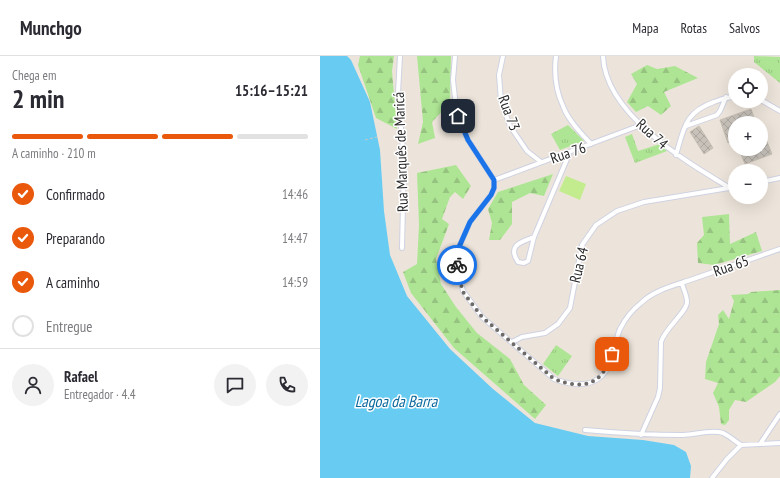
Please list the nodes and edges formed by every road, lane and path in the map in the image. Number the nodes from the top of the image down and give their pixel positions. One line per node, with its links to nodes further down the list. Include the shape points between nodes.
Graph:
1 (400, 56): 23 (street, Rua Marquês de Maricá, via 398,93 404,162)
2 (454, 56): 18 (street, via 453,80 458,116 468,140)
3 (503, 56): 16 (street, Rua 73, via 499,75 501,100 510,126 527,151)
4 (556, 56): 13 (street, via 557,85 563,107 577,129)
5 (603, 56): 9 (street, Rua 74, via 611,87)
6 (726, 97): 10 (street, via 696,110 689,117); 10 (street, via 716,114)
7 (768, 104): 8 (street)
8 (780, 111)
9 (641, 125): 13 (street, Rua 76); 15 (street, Rua 74)
10 (686, 126): 15 (street)
11 (378, 136): 12 (path)
12 (365, 140)
13 (591, 144): 14 (street, Rua 76)
14 (570, 152): 16 (street, Rua 76); 22 (street)
15 (676, 155): 20 (street, Rua 74)
16 (540, 162): 18 (street, Rua 76)
17 (780, 178): 19 (street)
18 (494, 180): 26 (street, via 491,195 470,222 459,247 457,269 463,292 482,317)
19 (768, 181)
20 (728, 185)
21 (728, 189): 26 (street, Rua 64, via 644,202 617,211 596,225 582,245 570,308 558,324 545,333 522,337)
22 (534, 237): 22 (street, via 518,244 514,250 518,262 528,261)
23 (402, 248)
24 (780, 249): 25 (street, Rua 65)
25 (682, 283): 26 (street, Rua 65, via 658,292 627,316 608,367 602,376 591,382 578,385 554,379); 29 (street, via 687,299 686,307 663,335 660,388)
26 (512, 342)
27 (780, 414): 31 (street)
28 (585, 430): 29 (street)
29 (641, 435): 32 (street, via 713,432 722,433)
30 (780, 443): 31 (street)
31 (760, 444): 32 (street)
32 (741, 445): 33 (street)
33 (712, 478)

